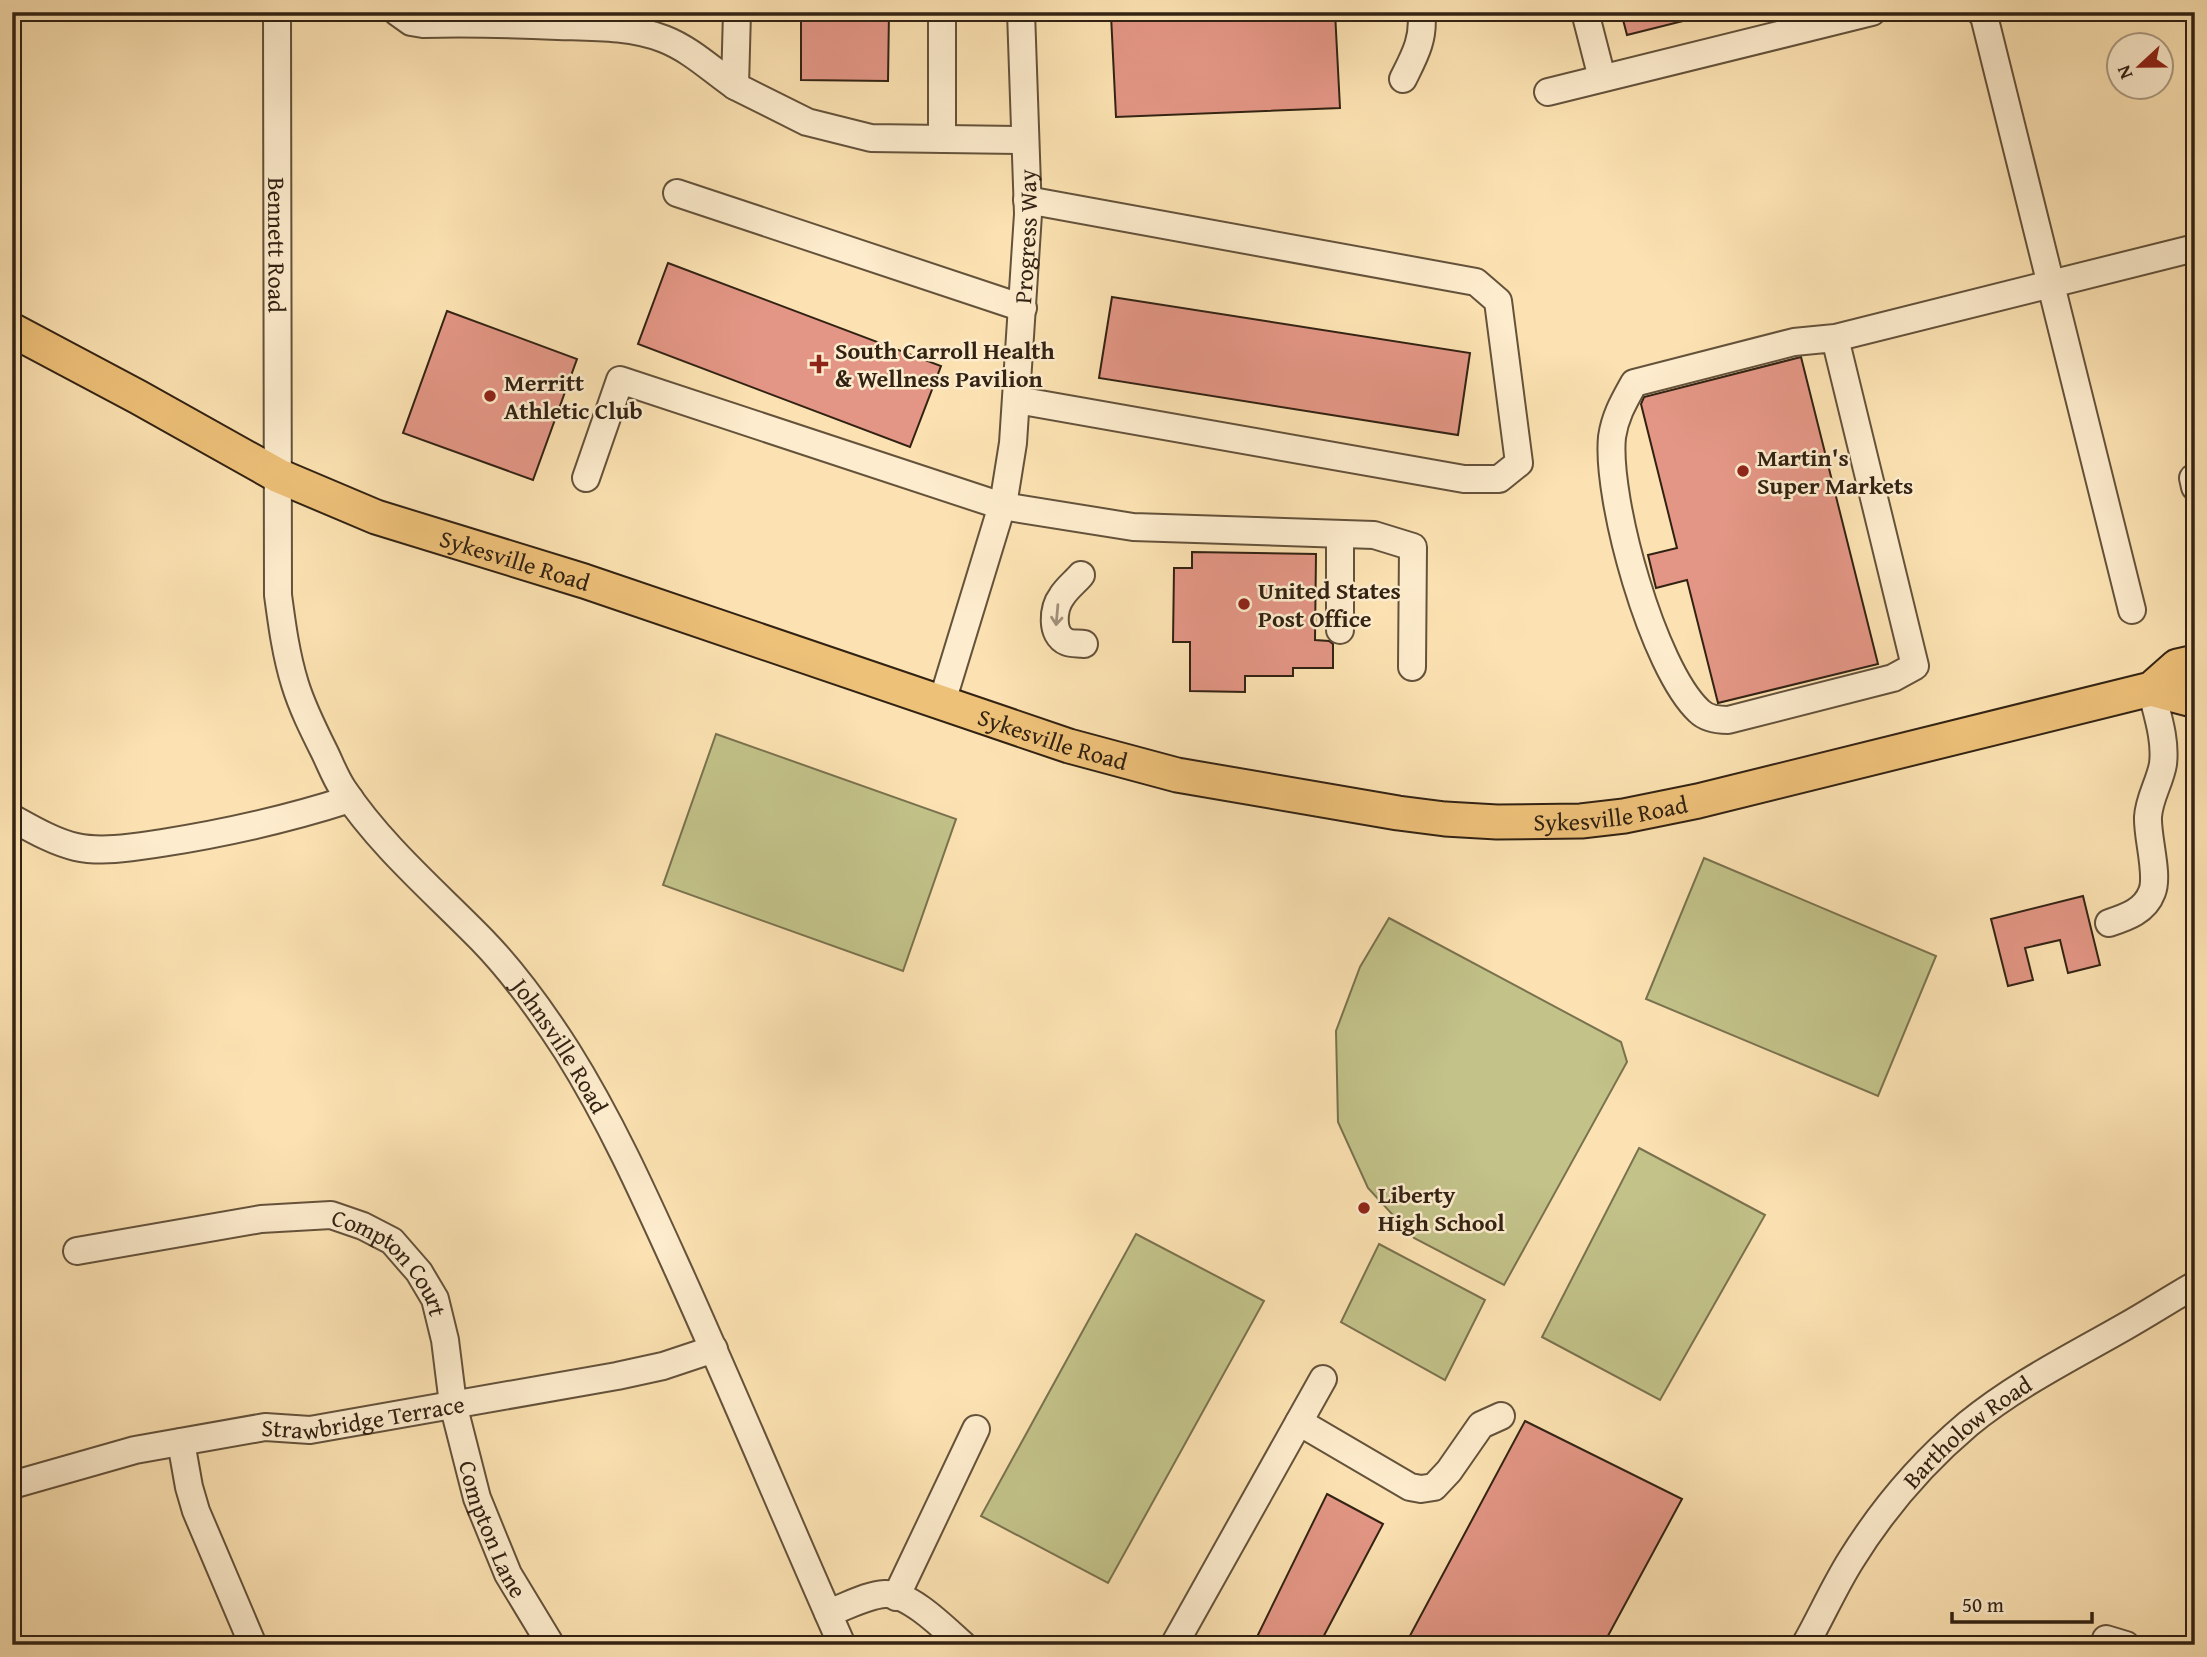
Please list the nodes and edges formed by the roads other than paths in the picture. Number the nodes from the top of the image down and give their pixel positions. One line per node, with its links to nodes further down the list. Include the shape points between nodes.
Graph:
1 (277, 12): 24 (street, Bennett Road)
2 (397, 12): 12 (street, via 423,24 605,27 647,34 699,58)
3 (737, 12): 12 (street)
4 (942, 12): 14 (street)
5 (1021, 12): 15 (street, Progress Way)
6 (1421, 12): 11 (street, via 1421,39)
7 (1586, 12): 10 (street)
8 (1872, 12): 10 (street)
9 (1988, 14): 19 (street)
10 (1602, 78): 13 (street)
11 (1403, 79)
12 (736, 86): 14 (street, via 807,122 838,131 871,138)
13 (1548, 92)
14 (942, 139): 15 (street)
15 (1025, 140): 17 (street, Progress Way)
16 (677, 193): 20 (street)
17 (1027, 200): 20 (street, Progress Way); 23 (street, via 1476,282 1498,301 1519,463 1499,479 1464,479)
18 (2195, 248): 19 (street)
19 (2049, 284): 22 (street); 29 (street)
20 (1023, 308): 23 (street, Progress Way)
21 (12, 330): 24 (main road, Sykesville Road)
22 (1835, 338): 22 (street, via 1915,666 1893,678 1715,720 1701,714 1686,696 1647,618 1615,485 1612,438 1617,414 1634,383 1794,342)
23 (1017, 401): 26 (street, Progress Way)
24 (279, 476): 36 (main road, Sykesville Road, via 376,517 584,581); 37 (street, Johnsville Road, via 278,595 286,649 313,729)
25 (586, 478): 26 (street, via 620,380)
26 (1002, 506): 27 (street, via 1133,527); 36 (street, Progress Way)
27 (1340, 535): 30 (street); 33 (street, via 1374,535 1413,547)
28 (1081, 575): 31 (street, one-way to 31, via 1060,598 1055,617 1061,638)
29 (2132, 610)
30 (1340, 630)
31 (1084, 643)
32 (2195, 662): 34 (main road, Sykesville Road, via 2177,666)
33 (1412, 667)
34 (2151, 689): 35 (main road, Sykesville Road); 36 (main road, Sykesville Road, via 1698,801 1624,816 1536,822 1398,813 1177,775 1069,746); 39 (street, via 2164,741 2148,816 2153,891 2140,910)
35 (2195, 697)
36 (942, 702)
37 (350, 799): 38 (street, via 222,833 110,849 78,848); 42 (street, Johnsville Road, via 401,860 484,942 567,1051 625,1155)
38 (12, 818)
39 (2109, 923)
40 (77, 1251): 44 (street, Compton Court, via 261,1219 331,1215 363,1226 392,1241 435,1299)
41 (2195, 1285): 57 (street, Bartholow Road, via 2059,1361 1968,1424 1931,1459 1868,1535)
42 (714, 1349): 44 (street, Strawbridge Terrace, via 617,1376); 51 (street, Johnsville Road)
43 (1323, 1379): 46 (street)
44 (453, 1404): 48 (street, Strawbridge Terrace, via 310,1430 265,1427); 53 (street, Compton Lane, via 477,1498 508,1574)
45 (1501, 1416): 46 (street, via 1481,1424 1449,1471 1434,1487 1421,1489 1410,1487)
46 (1298, 1422): 56 (street)
47 (976, 1429): 50 (street)
48 (181, 1442): 49 (street, Strawbridge Terrace, via 135,1450); 52 (street, via 196,1511)
49 (12, 1485)
50 (897, 1597): 51 (street, via 872,1597); 55 (street, via 920,1608)
51 (828, 1613): 54 (street, Johnsville Road)
52 (253, 1645)
53 (551, 1645)
54 (842, 1645)
55 (963, 1645)
56 (1174, 1645)
57 (1805, 1645)

